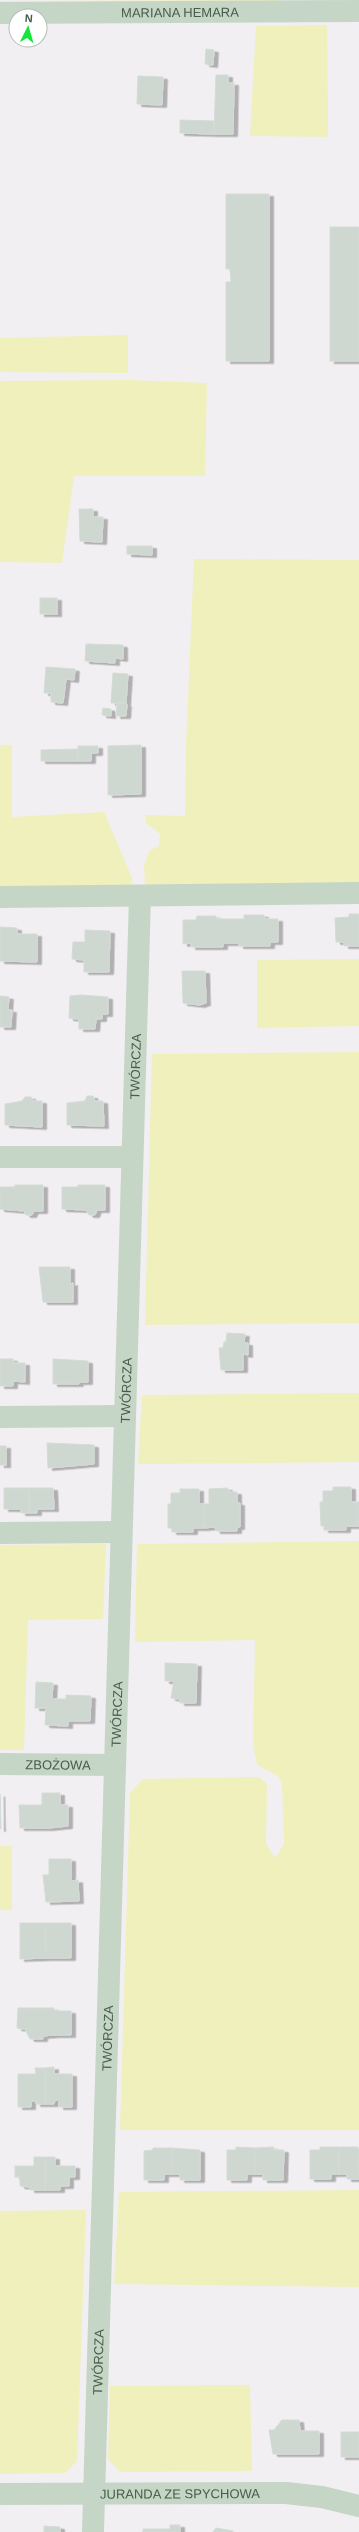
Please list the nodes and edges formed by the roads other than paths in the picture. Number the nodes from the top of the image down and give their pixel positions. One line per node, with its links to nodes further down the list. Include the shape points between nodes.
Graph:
1 (359, 11): 2 (street, MARIANA HEMARA)
2 (0, 13)
3 (359, 893): 4 (street)
4 (140, 896): 5 (street); 6 (street, TWÓRCZA)
5 (0, 897)
6 (132, 1156): 7 (street); 8 (street, TWÓRCZA)
7 (0, 1157)
8 (124, 1416): 9 (street); 10 (street, TWÓRCZA)
9 (0, 1417)
10 (121, 1532): 11 (street); 13 (street, TWÓRCZA)
11 (0, 1533)
12 (0, 1764): 13 (street, ZBOŻOWA)
13 (115, 1765): 14 (street, TWÓRCZA, via 94,2442)
14 (95, 2492): 15 (street, JURANDA ZE SPYCHOWA); 16 (street, JURANDA ZE SPYCHOWA, via 286,2493 322,2497); 17 (street, TWÓRCZA)
15 (0, 2494)
16 (359, 2506)
17 (93, 2532)

